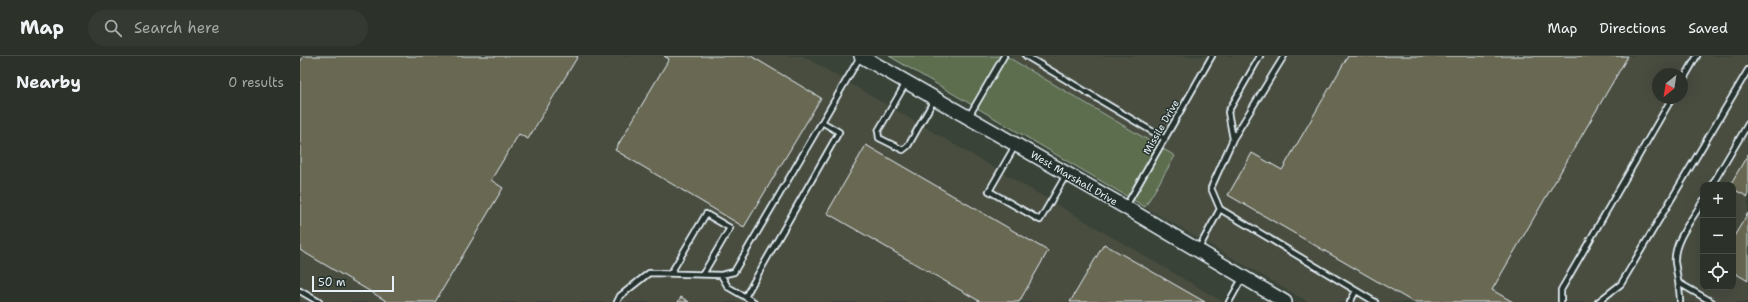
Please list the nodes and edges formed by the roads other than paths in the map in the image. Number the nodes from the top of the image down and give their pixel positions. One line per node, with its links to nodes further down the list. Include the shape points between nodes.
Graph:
1 (861, 56): 10 (main road, West Marshall Drive); 14 (lane)
2 (1004, 56): 13 (lane)
3 (1026, 56): 16 (lane)
4 (1212, 56): 16 (lane, Missile Drive)
5 (1260, 56): 17 (lane, via 1228,112)
6 (1284, 56): 17 (lane)
7 (1697, 56): 9 (lane)
8 (1748, 70): 41 (lane, via 1621,284)
9 (1688, 72)
10 (907, 82): 11 (main road, West Marshall Drive); 11 (lane, via 878,131 879,138 886,143 903,150 908,146)
11 (936, 98): 13 (main road, West Marshall Drive)
12 (1669, 104): 40 (lane, via 1561,290)
13 (968, 117): 18 (main road, West Marshall Drive)
14 (822, 122): 27 (lane, via 734,272); 32 (lane, via 840,132)
15 (1748, 124): 20 (lane)
16 (1164, 139): 22 (lane, Missile Drive)
17 (1234, 139): 23 (lane, via 1211,188)
18 (1015, 145): 19 (main road, West Marshall Drive); 19 (lane, via 989,191 1040,220)
19 (1066, 175): 22 (main road, West Marshall Drive)
20 (1714, 182)
21 (1700, 206): 29 (lane, via 1678,243 1675,261)
22 (1125, 207): 24 (main road, West Marshall Drive)
23 (1220, 209): 24 (lane); 31 (lane)
24 (1198, 250): 28 (main road, West Marshall Drive)
25 (671, 273): 26 (lane); 26 (lane, via 706,214 730,228); 34 (lane, via 649,273)
26 (703, 274): 27 (lane)
27 (721, 275): 32 (lane, via 728,287)
28 (1243, 277): 36 (lane); 37 (main road, West Marshall Drive)
29 (1679, 283): 42 (lane); 43 (lane)
30 (300, 291): 33 (lane)
31 (1356, 291): 38 (lane); 39 (lane)
32 (745, 297): 35 (lane)
33 (319, 302)
34 (616, 302)
35 (754, 302)
36 (1229, 302)
37 (1285, 302)
38 (1350, 302)
39 (1374, 302)
40 (1561, 302)
41 (1598, 302)
42 (1680, 302)
43 (1712, 302)

